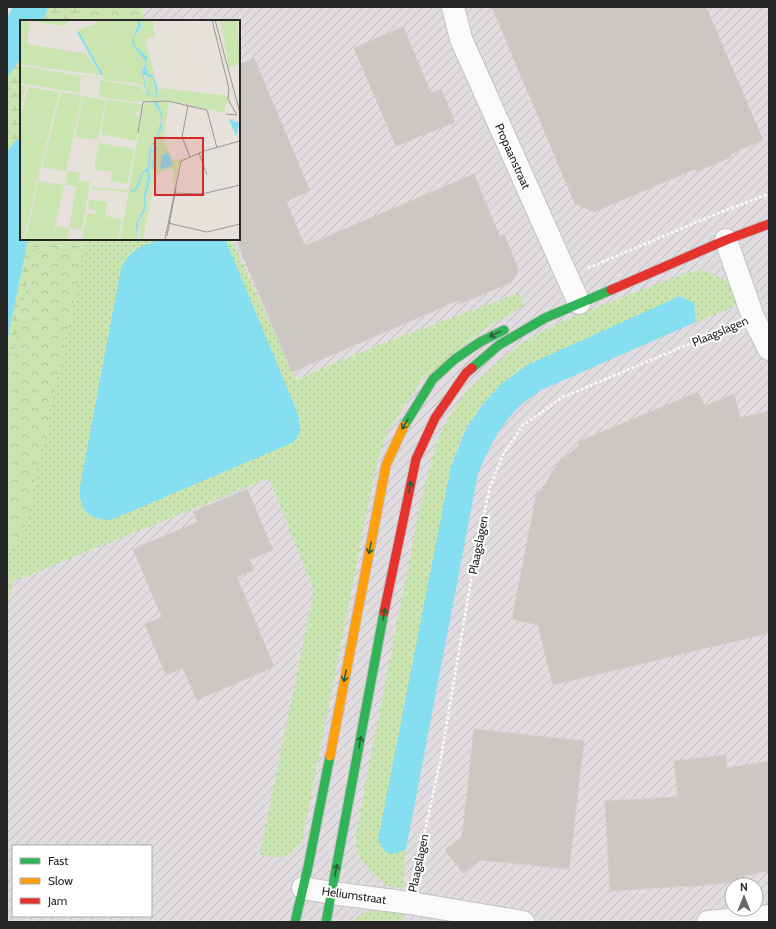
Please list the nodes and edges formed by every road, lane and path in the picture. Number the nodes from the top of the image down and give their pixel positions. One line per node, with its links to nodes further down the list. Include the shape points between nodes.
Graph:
1 (453, 7): 5 (street, Propaanstraat, via 461,39)
2 (769, 194): 5 (path)
3 (769, 224): 4 (street)
4 (726, 240): 6 (street); 7 (street, Plaagslagen)
5 (566, 276): 6 (street, Propaanstraat)
6 (579, 303): 8 (street)
7 (753, 317): 9 (street, Plaagslagen); 12 (path, Plaagslagen, via 563,397 522,426 503,455 490,487 477,545 441,757)
8 (545, 318): 10 (street, one-way to 10, via 500,332 480,342 455,359 433,379 401,431 386,465); 11 (street, one-way to 8, via 416,459 434,418 466,373 499,346)
9 (769, 348)
10 (303, 888): 11 (street, Heliumstraat); 14 (street)
11 (332, 893): 12 (street, Heliumstraat); 15 (street)
12 (410, 903): 16 (street, Heliumstraat)
13 (769, 916): 17 (street)
14 (295, 922)
15 (326, 922)
16 (523, 922)
17 (708, 922)

